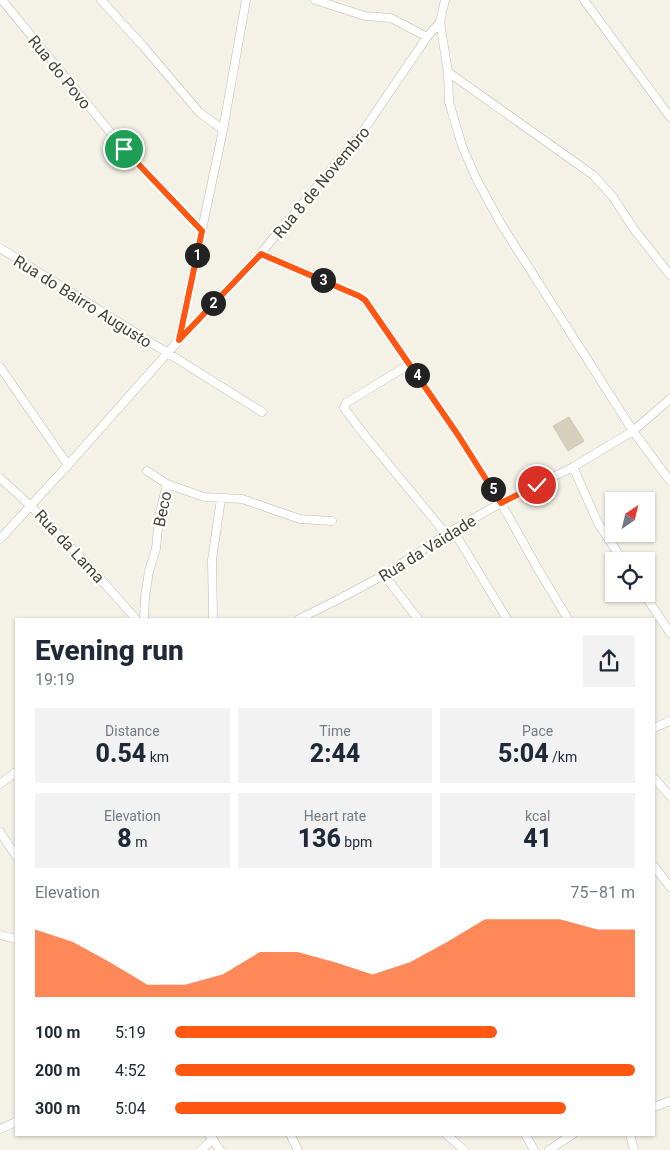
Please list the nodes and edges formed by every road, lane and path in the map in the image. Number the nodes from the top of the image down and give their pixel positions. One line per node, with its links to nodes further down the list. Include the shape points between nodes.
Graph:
1 (2, 0): 13 (street, Rua do Povo, via 124,149)
2 (101, 0): 12 (street, via 199,112)
3 (246, 0): 12 (street)
4 (315, 0): 8 (street, via 365,16 391,18)
5 (445, 0): 7 (street)
6 (584, 0): 10 (street)
7 (440, 22): 8 (street, Rua 8 de Novembro); 9 (street)
8 (428, 37): 15 (street, Rua 8 de Novembro, via 365,128)
9 (448, 72): 16 (street, via 593,175); 23 (street, via 449,102 462,146 477,180 500,224)
10 (667, 106): 11 (street)
11 (670, 117)
12 (224, 130): 13 (street)
13 (202, 231): 17 (street)
14 (0, 248): 18 (street, Rua do Bairro Augusto)
15 (261, 254): 17 (street, Rua 8 de Novembro); 19 (street, via 359,296 369,305)
16 (670, 275)
17 (179, 340): 18 (street, Rua 8 de Novembro)
18 (167, 353): 22 (street, Rua do Bairro Augusto); 24 (street, Rua 8 de Novembro)
19 (410, 364): 31 (street); 34 (street, via 346,403 344,408)
20 (0, 367): 24 (street)
21 (670, 398): 23 (street, Rua da Vaidade)
22 (262, 412)
23 (633, 431): 25 (street, Rua da Vaidade); 28 (street)
24 (68, 465): 32 (street, Rua 8 de Novembro)
25 (573, 467): 31 (street, Rua da Vaidade); 36 (street, via 598,523)
26 (147, 471): 29 (street)
27 (0, 478): 32 (street, Rua da Lama)
28 (670, 481)
29 (167, 484): 30 (street, Beco, via 204,497); 40 (street, Beco, via 149,571)
30 (221, 499): 33 (street, Beco, via 242,499 300,519); 41 (street, via 212,560)
31 (501, 503): 34 (street, Rua da Vaidade); 45 (street)
32 (32, 506): 35 (street, Rua 8 de Novembro); 39 (street, Rua da Lama)
33 (332, 521)
34 (450, 532): 37 (street, Rua da Vaidade); 44 (street)
35 (0, 539)
36 (617, 552)
37 (384, 575): 42 (street, Rua da Vaidade); 43 (street)
38 (649, 602): 46 (street)
39 (135, 618)
40 (144, 618)
41 (213, 618)
42 (301, 618)
43 (417, 618)
44 (506, 618)
45 (567, 618)
46 (670, 633)
47 (670, 721): 48 (street)
48 (655, 728)
49 (15, 773): 51 (street)
50 (655, 779): 52 (street)
51 (0, 784)
52 (670, 796)
53 (0, 832): 54 (street)
54 (15, 854)
55 (655, 867): 56 (street)
56 (670, 887)
57 (0, 935): 58 (street)
58 (15, 939)
59 (670, 1101): 60 (street)
60 (655, 1107)
61 (15, 1122): 62 (street)
62 (0, 1129)
63 (291, 1136): 71 (street)
64 (448, 1136): 72 (street)
65 (526, 1136): 73 (street)
66 (569, 1136): 74 (street)
67 (630, 1136): 75 (street)
68 (211, 1137): 69 (street); 70 (street)
69 (201, 1150)
70 (220, 1150)
71 (298, 1150)
72 (464, 1150)
73 (534, 1150)
74 (549, 1150)
75 (634, 1150)

